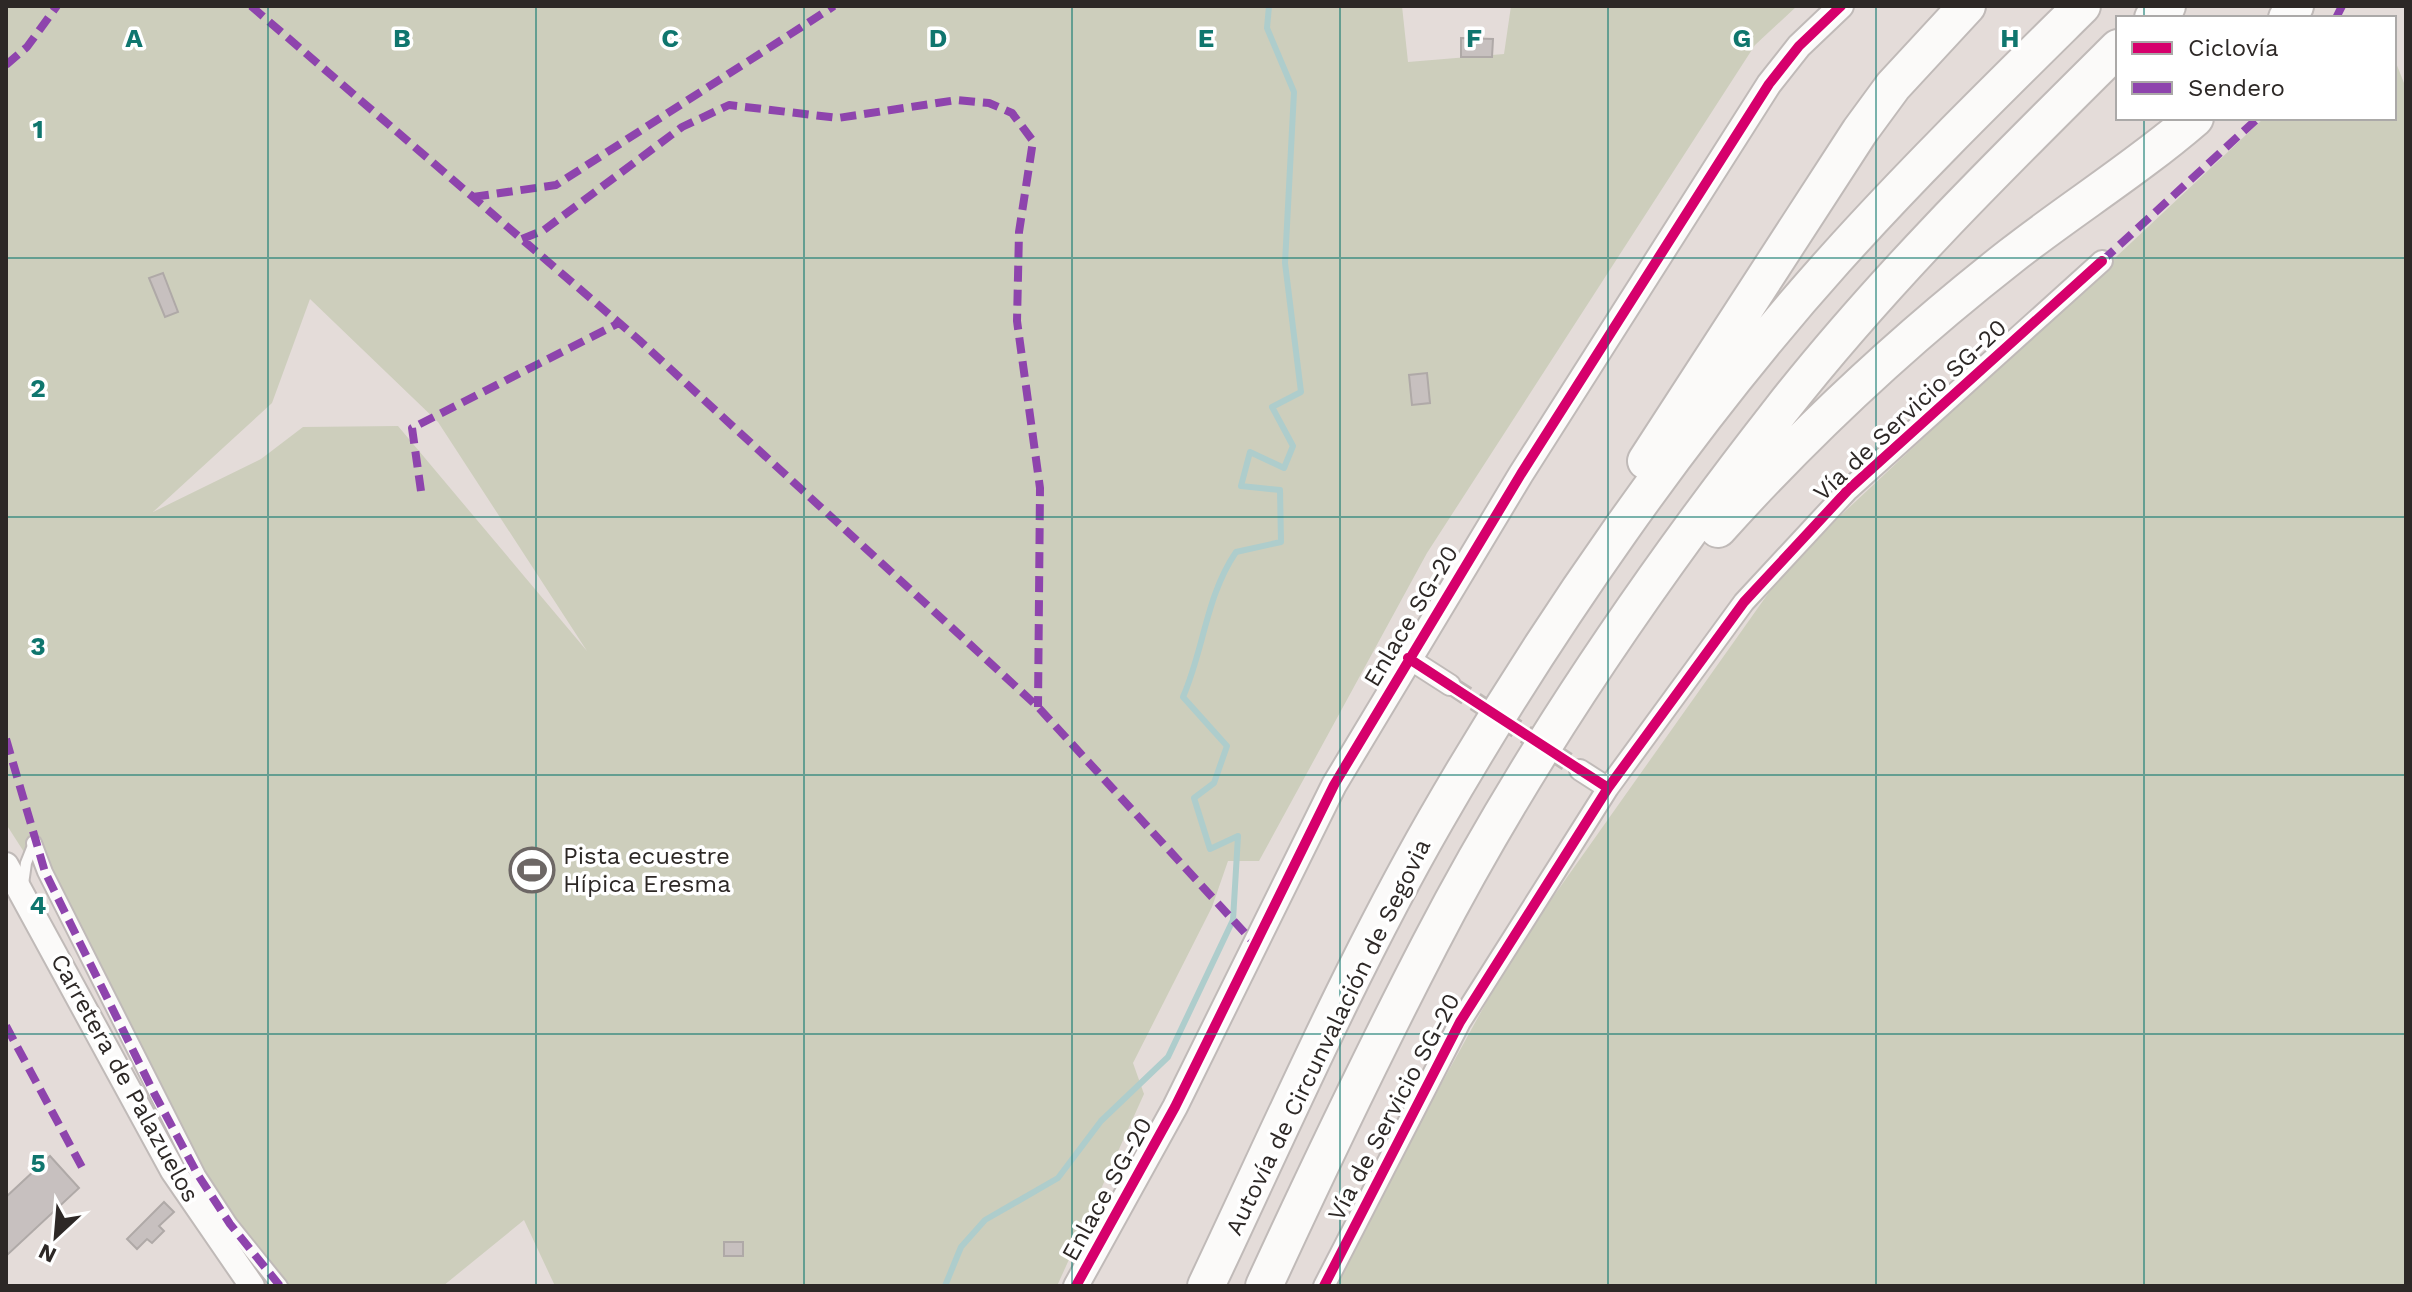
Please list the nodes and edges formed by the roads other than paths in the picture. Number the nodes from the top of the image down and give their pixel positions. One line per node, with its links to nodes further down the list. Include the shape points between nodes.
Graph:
1 (1841, 6): 7 (street, Enlace SG-20, via 1769,84)
2 (1967, 6): 8 (highway, via 1893,86 1812,204 1613,513)
3 (2082, 6): 8 (highway, Autovía de Circunvalación de Segovia, via 1834,260 1745,365)
4 (2116, 50): 10 (highway, Autovía de Circunvalación de Segovia, via 1999,165 1782,409 1658,575)
5 (2193, 120): 10 (highway, via 2012,255 1842,399 1701,549 1619,660)
6 (2102, 261): 12 (street, Vía de Servicio SG-20, via 1848,490 1744,602)
7 (1408, 658): 9 (street); 18 (street, Enlace SG-20, via 1334,785 1175,1107)
8 (1524, 674): 19 (highway, Autovía de Circunvalación de Segovia, via 1379,925)
9 (1450, 685)
10 (1558, 726): 20 (highway, Autovía de Circunvalación de Segovia, via 1431,942)
11 (1580, 770): 12 (street)
12 (1608, 788): 21 (street, Vía de Servicio SG-20, via 1460,1022)
13 (34, 843): 15 (lane); 17 (street, via 198,1175)
14 (6, 865): 15 (street, Carretera de Palazuelos)
15 (22, 890): 16 (street, Carretera de Palazuelos, via 173,1171)
16 (252, 1286)
17 (280, 1286)
18 (1076, 1286)
19 (1206, 1286)
20 (1264, 1286)
21 (1324, 1286)

